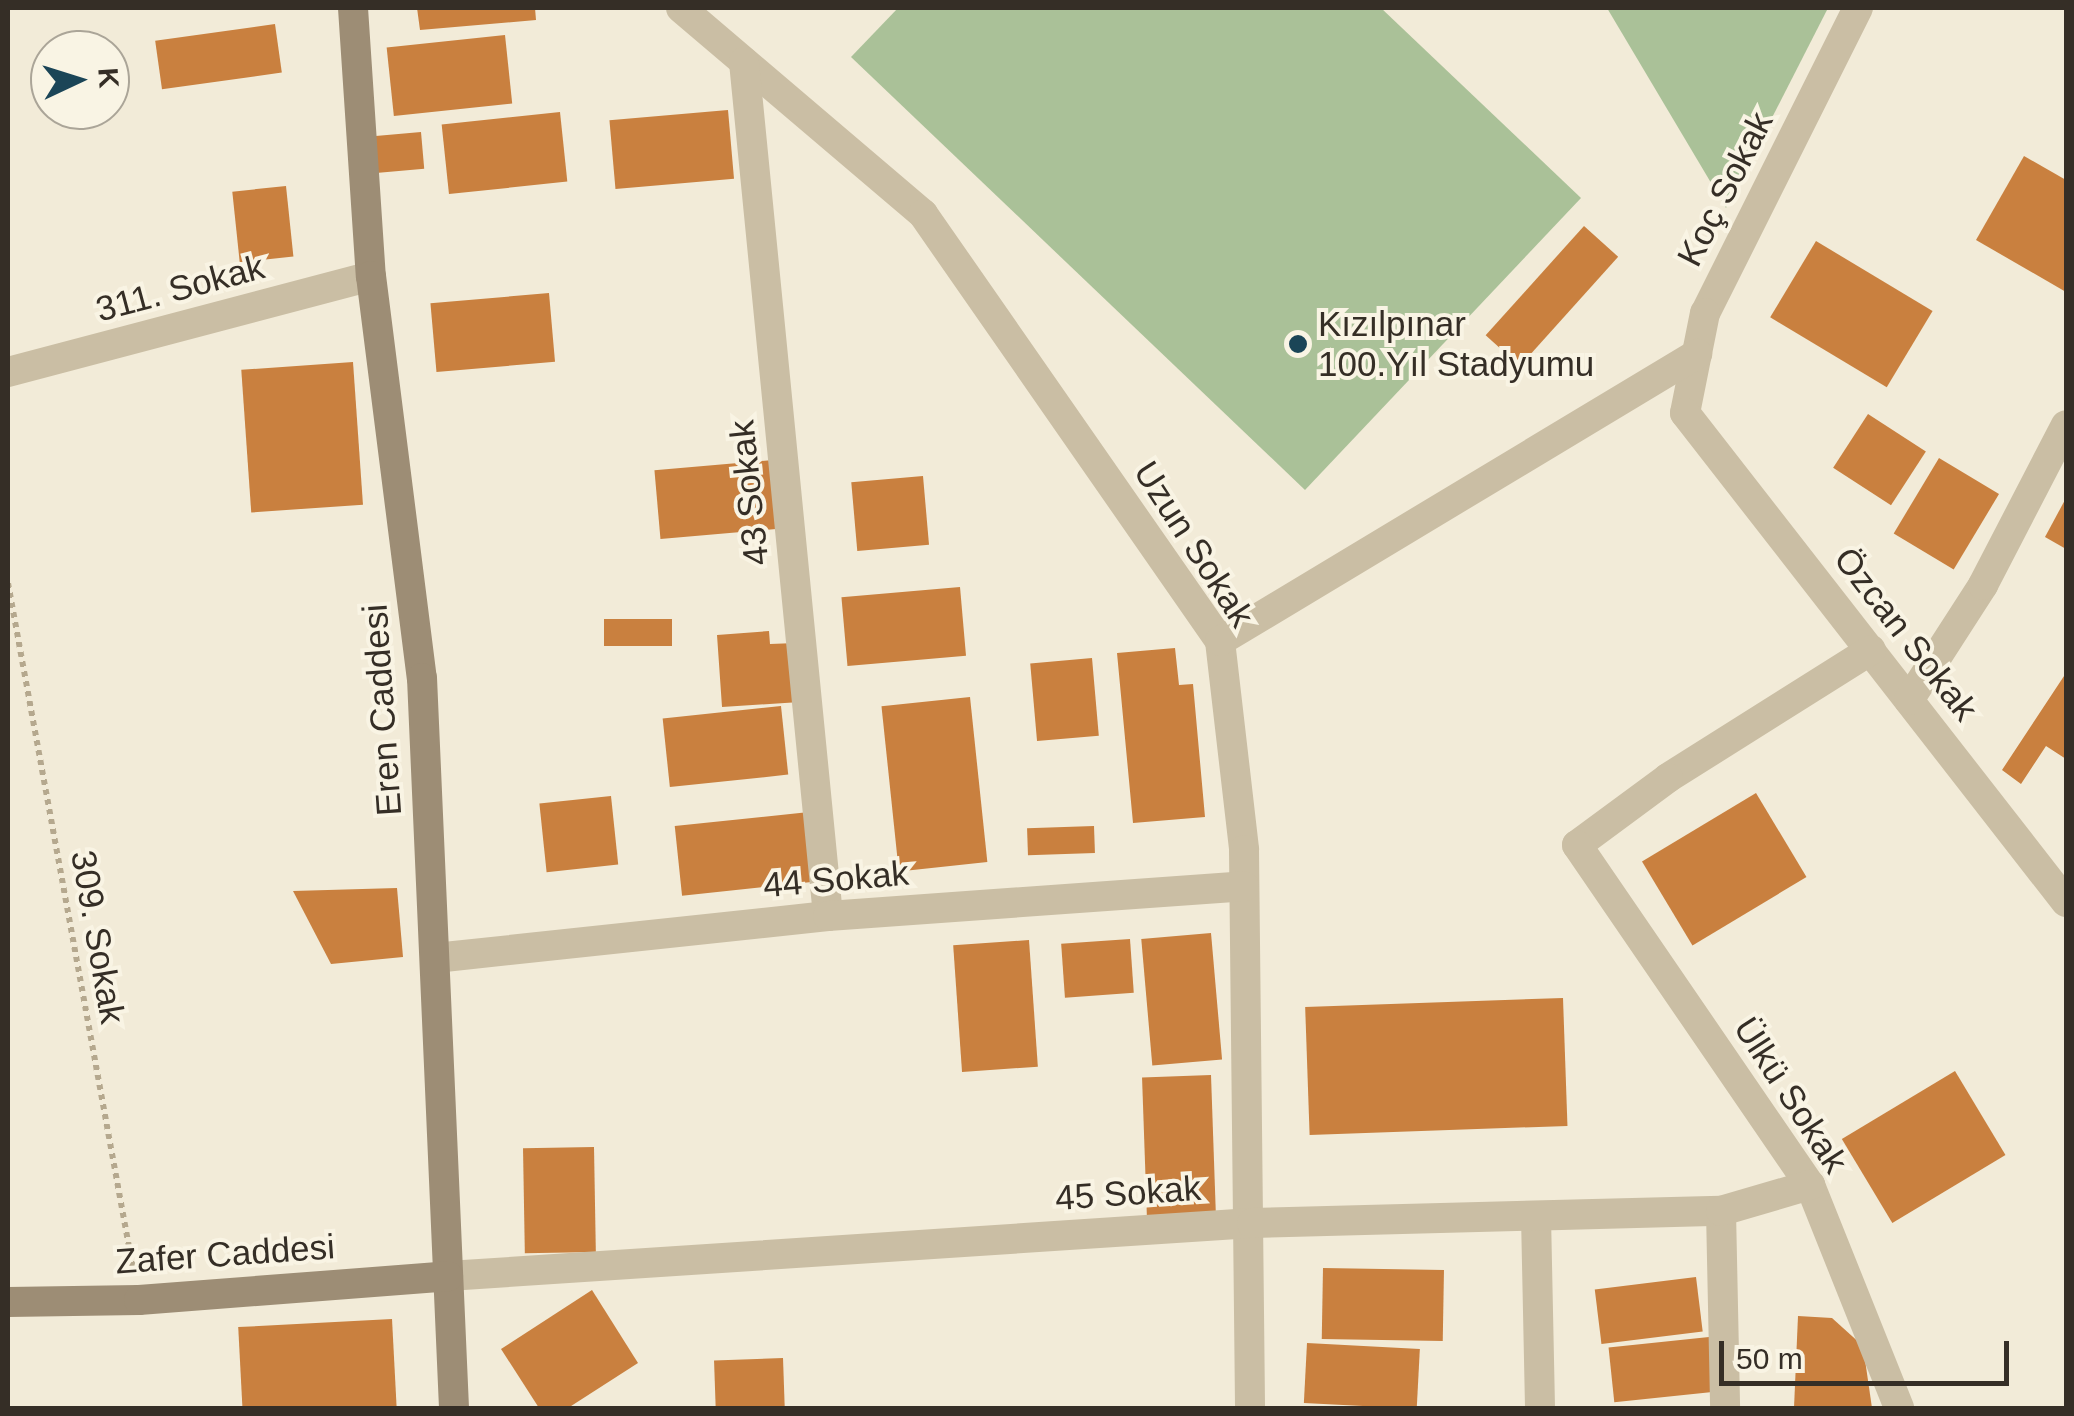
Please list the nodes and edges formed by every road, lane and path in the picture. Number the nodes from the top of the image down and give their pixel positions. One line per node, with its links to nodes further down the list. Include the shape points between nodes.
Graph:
1 (353, 8): 5 (street, Eren Caddesi)
2 (680, 8): 4 (street, Uzun Sokak)
3 (1858, 8): 6 (street, Koç Sokak, via 1705,312)
4 (744, 62): 11 (street, Uzun Sokak, via 923,214); 16 (street, 43 Sokak)
5 (371, 276): 7 (street, 311. Sokak); 17 (street, Eren Caddesi, via 422,678)
6 (1697, 354): 8 (street, Koç Sokak); 11 (street)
7 (8, 372)
8 (1685, 413): 12 (street, Özcan Sokak)
9 (2066, 426): 13 (street, via 1983,585)
10 (8, 583): 23 (path, 309. Sokak)
11 (1220, 641): 14 (street, Uzun Sokak)
12 (1870, 650): 13 (street, Özcan Sokak); 18 (street, Ülkü Sokak, via 1668,778 1577,845)
13 (1909, 700): 15 (street, Özcan Sokak)
14 (1244, 886): 16 (street, 44 Sokak); 21 (street, Uzun Sokak)
15 (2066, 902)
16 (828, 916): 17 (street, 44 Sokak)
17 (435, 958): 22 (street, Eren Caddesi)
18 (1810, 1185): 19 (street, 45 Sokak); 29 (street, Ülkü Sokak)
19 (1720, 1212): 20 (street, 45 Sokak); 28 (street)
20 (1536, 1216): 21 (street, 45 Sokak); 27 (street)
21 (1252, 1223): 22 (street, 45 Sokak); 26 (street, Uzun Sokak)
22 (448, 1276): 23 (street, Zafer Caddesi); 25 (street, Eren Caddesi)
23 (138, 1300): 24 (street, Zafer Caddesi)
24 (8, 1302)
25 (454, 1408)
26 (1250, 1408)
27 (1540, 1408)
28 (1725, 1408)
29 (1898, 1408)

